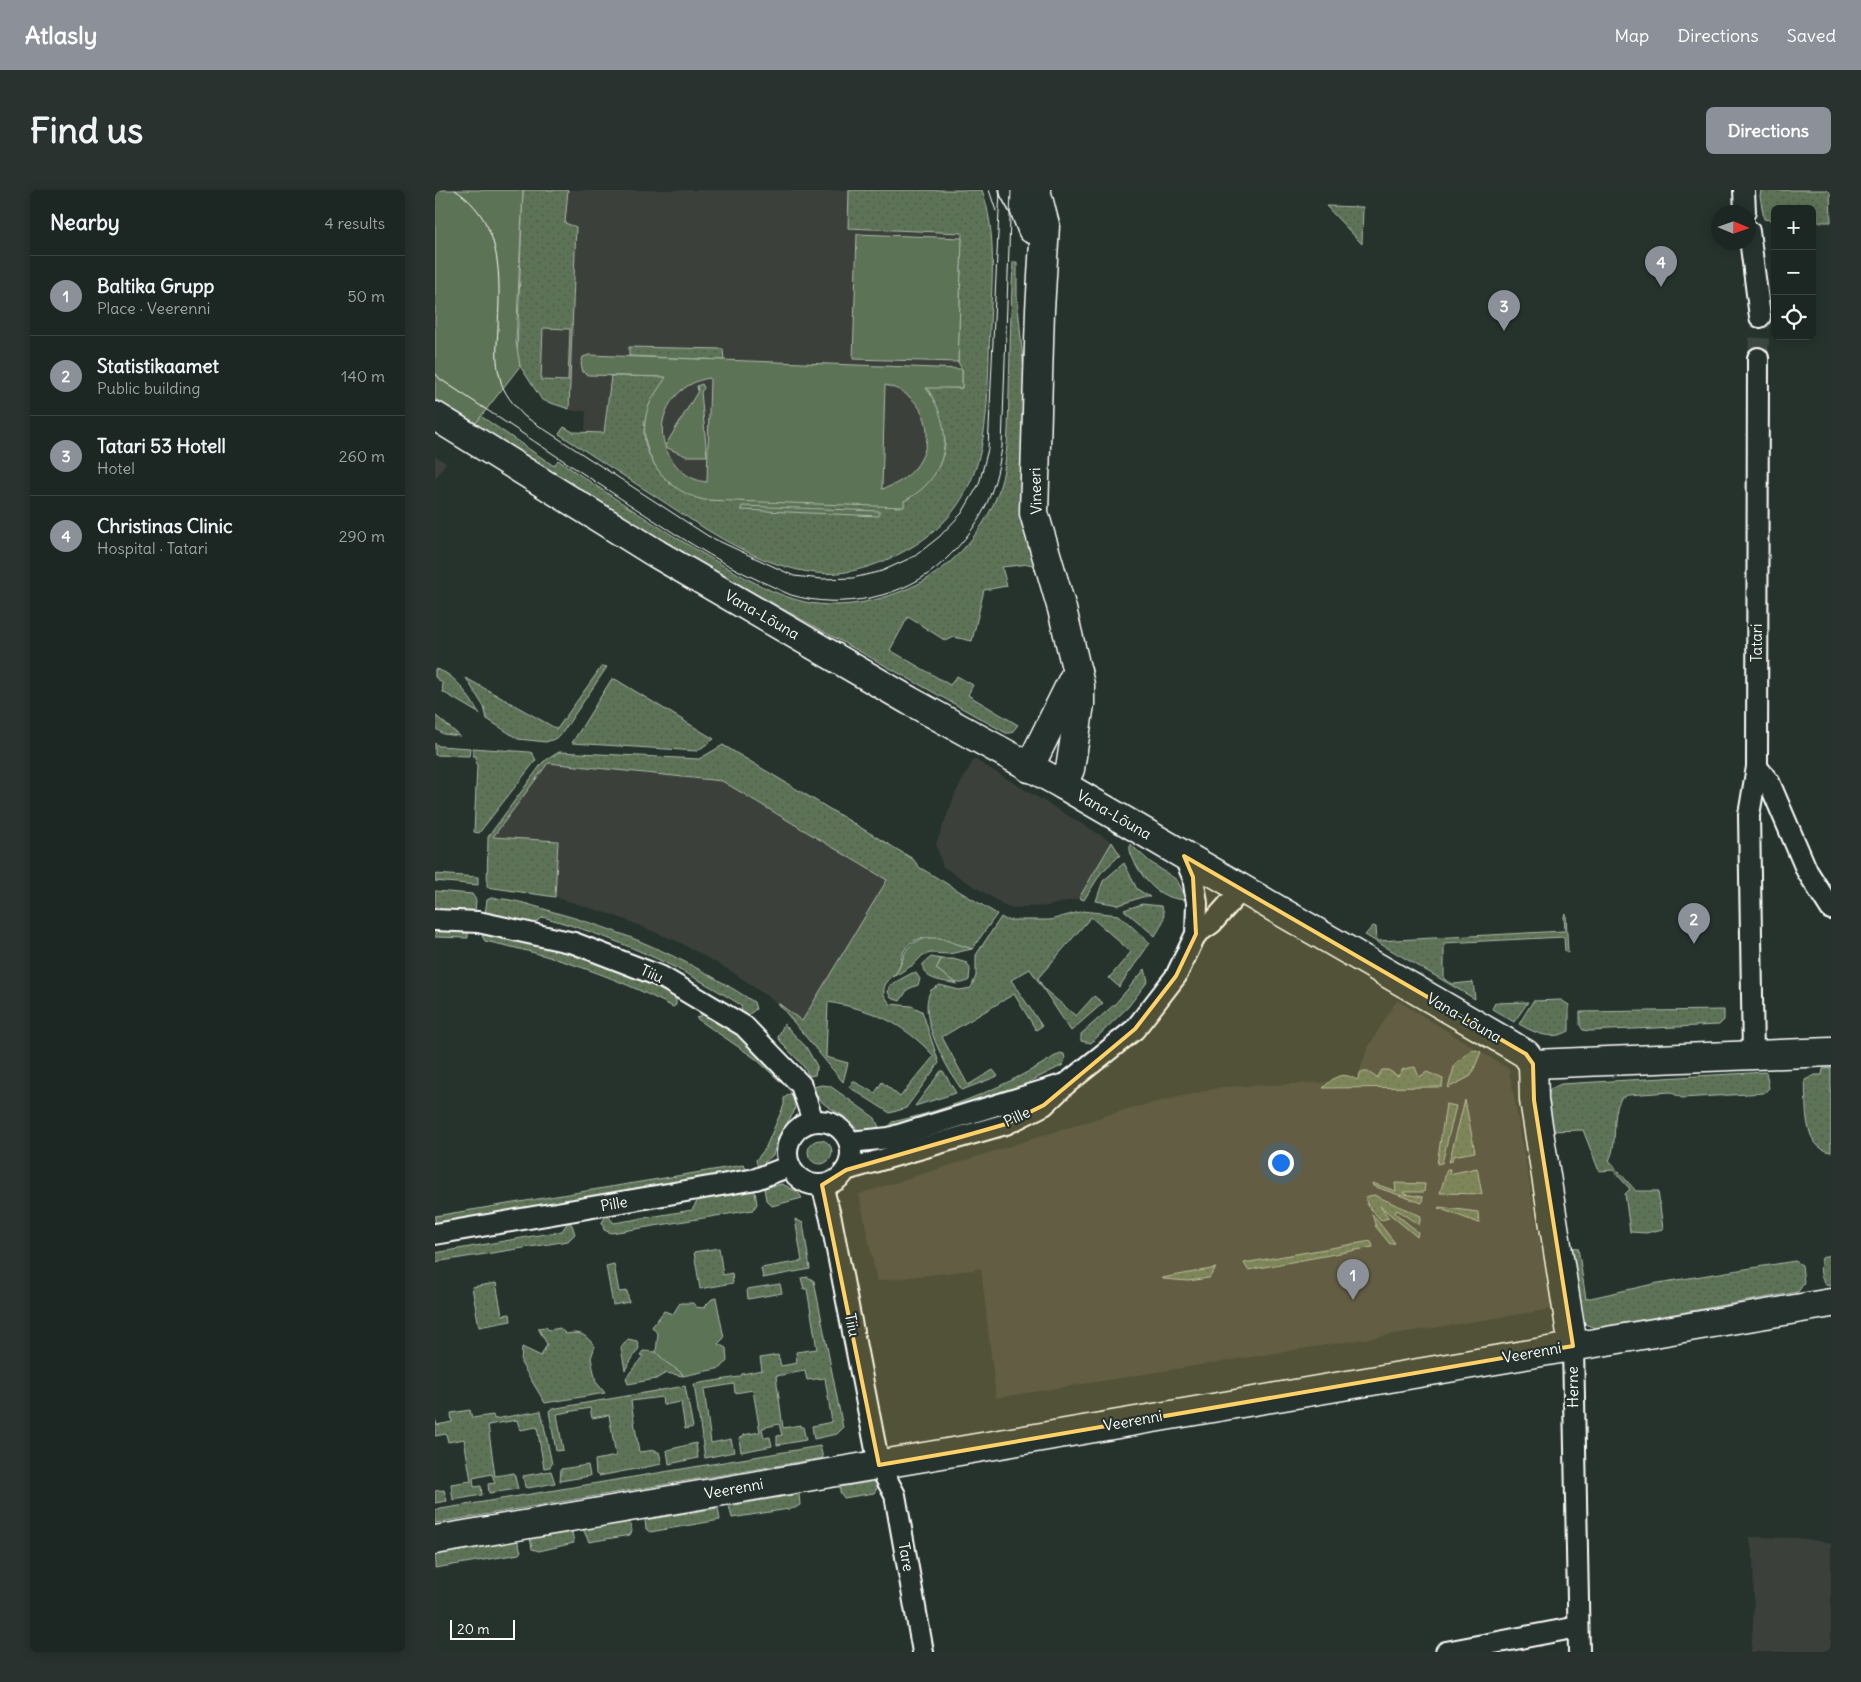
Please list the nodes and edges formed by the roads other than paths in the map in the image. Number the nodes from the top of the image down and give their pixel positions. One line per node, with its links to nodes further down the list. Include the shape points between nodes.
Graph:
1 (1014, 190): 8 (street)
2 (1036, 190): 6 (street, Vineeri)
3 (1048, 190): 6 (street)
4 (1744, 190): 5 (street)
5 (1745, 205)
6 (1045, 225): 8 (street, Vineeri)
7 (1751, 250): 9 (street)
8 (1043, 259): 12 (street, Vineeri, via 1034,512)
9 (1760, 317)
10 (1759, 358): 14 (street, Tatari)
11 (435, 416): 13 (street, Vana-Lõuna, via 657,554)
12 (1077, 671): 13 (street); 15 (street, Vineeri, via 1080,704 1070,769)
13 (1029, 768): 15 (street, Vana-Lõuna)
14 (1757, 768): 18 (street, via 1769,782 1807,872); 22 (street, Tatari, via 1749,815)
15 (1063, 785): 16 (street, Vana-Lõuna)
16 (1184, 856): 17 (street, Vana-Lõuna); 20 (street, Pille, via 1193,877 1197,903)
17 (1242, 889): 20 (street, Pille, via 1212,923); 23 (street, Vana-Lõuna, via 1507,1042 1526,1054)
18 (1831, 909)
19 (435, 920): 25 (street, Tiiu, via 478,922 575,943 662,977 744,1026 801,1085)
20 (1196, 934): 24 (street, Pille, via 1175,976 1135,1029)
21 (1831, 1052): 22 (street)
22 (1753, 1055): 23 (street)
23 (1533, 1064): 32 (street, Herne, via 1534,1100)
24 (1066, 1084): 26 (street, Pille, via 889,1138); 28 (street, Pille, via 1044,1104 1006,1124)
25 (813, 1121): 26 (street, via 822,1120 839,1127); 27 (street, via 804,1124 791,1138 787,1156)
26 (850, 1142): 28 (street, via 850,1162)
27 (790, 1166): 29 (street, via 803,1180); 30 (street, Pille, via 756,1180)
28 (846, 1170): 29 (street, via 840,1178)
29 (822, 1185): 33 (street, Tiiu)
30 (435, 1234)
31 (1831, 1303): 32 (street, Veerenni)
32 (1573, 1346): 33 (street, Veerenni); 35 (street, Herne)
33 (879, 1465): 34 (street, Veerenni); 36 (street, Tare, via 895,1494)
34 (435, 1540)
35 (1578, 1627): 37 (street); 38 (street, Herne)
36 (923, 1652)
37 (1445, 1652)
38 (1579, 1652)

